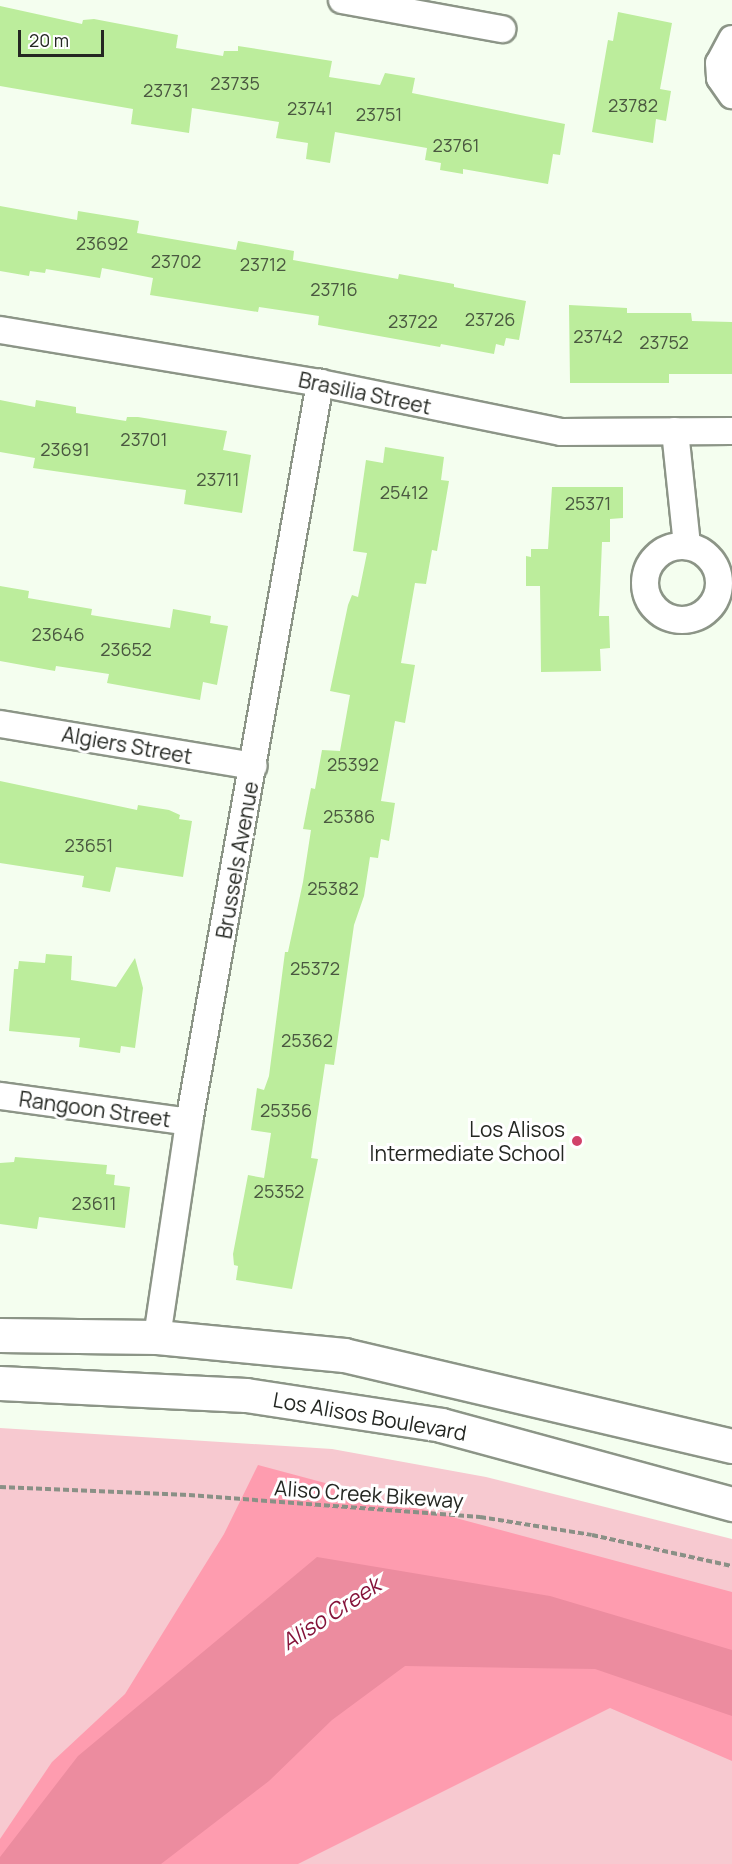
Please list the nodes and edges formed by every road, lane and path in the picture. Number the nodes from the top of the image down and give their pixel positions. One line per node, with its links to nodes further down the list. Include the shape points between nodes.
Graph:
1 (342, 0): 2 (street)
2 (502, 28)
3 (732, 39): 4 (street, via 719,63 720,78)
4 (732, 95)
5 (0, 330): 6 (street, Brasilia Street)
6 (320, 383): 7 (street, Brasilia Street, via 561,432); 11 (street, Brussels Avenue)
7 (675, 431): 8 (street, Brasilia Street); 9 (street)
8 (732, 431)
9 (687, 546)
10 (0, 724): 11 (street, Algiers Street)
11 (254, 766): 13 (street, Brussels Avenue)
12 (0, 1096): 13 (street, Rangoon Street)
13 (189, 1122): 15 (street, Brussels Avenue)
14 (0, 1335): 15 (main road)
15 (157, 1337): 17 (main road, via 344,1355)
16 (0, 1383): 19 (main road, Los Alisos Boulevard, via 246,1395 441,1425)
17 (732, 1446)
18 (0, 1487): 20 (path, Aliso Creek Bikeway, via 480,1517 592,1534)
19 (732, 1504)
20 (732, 1566)

